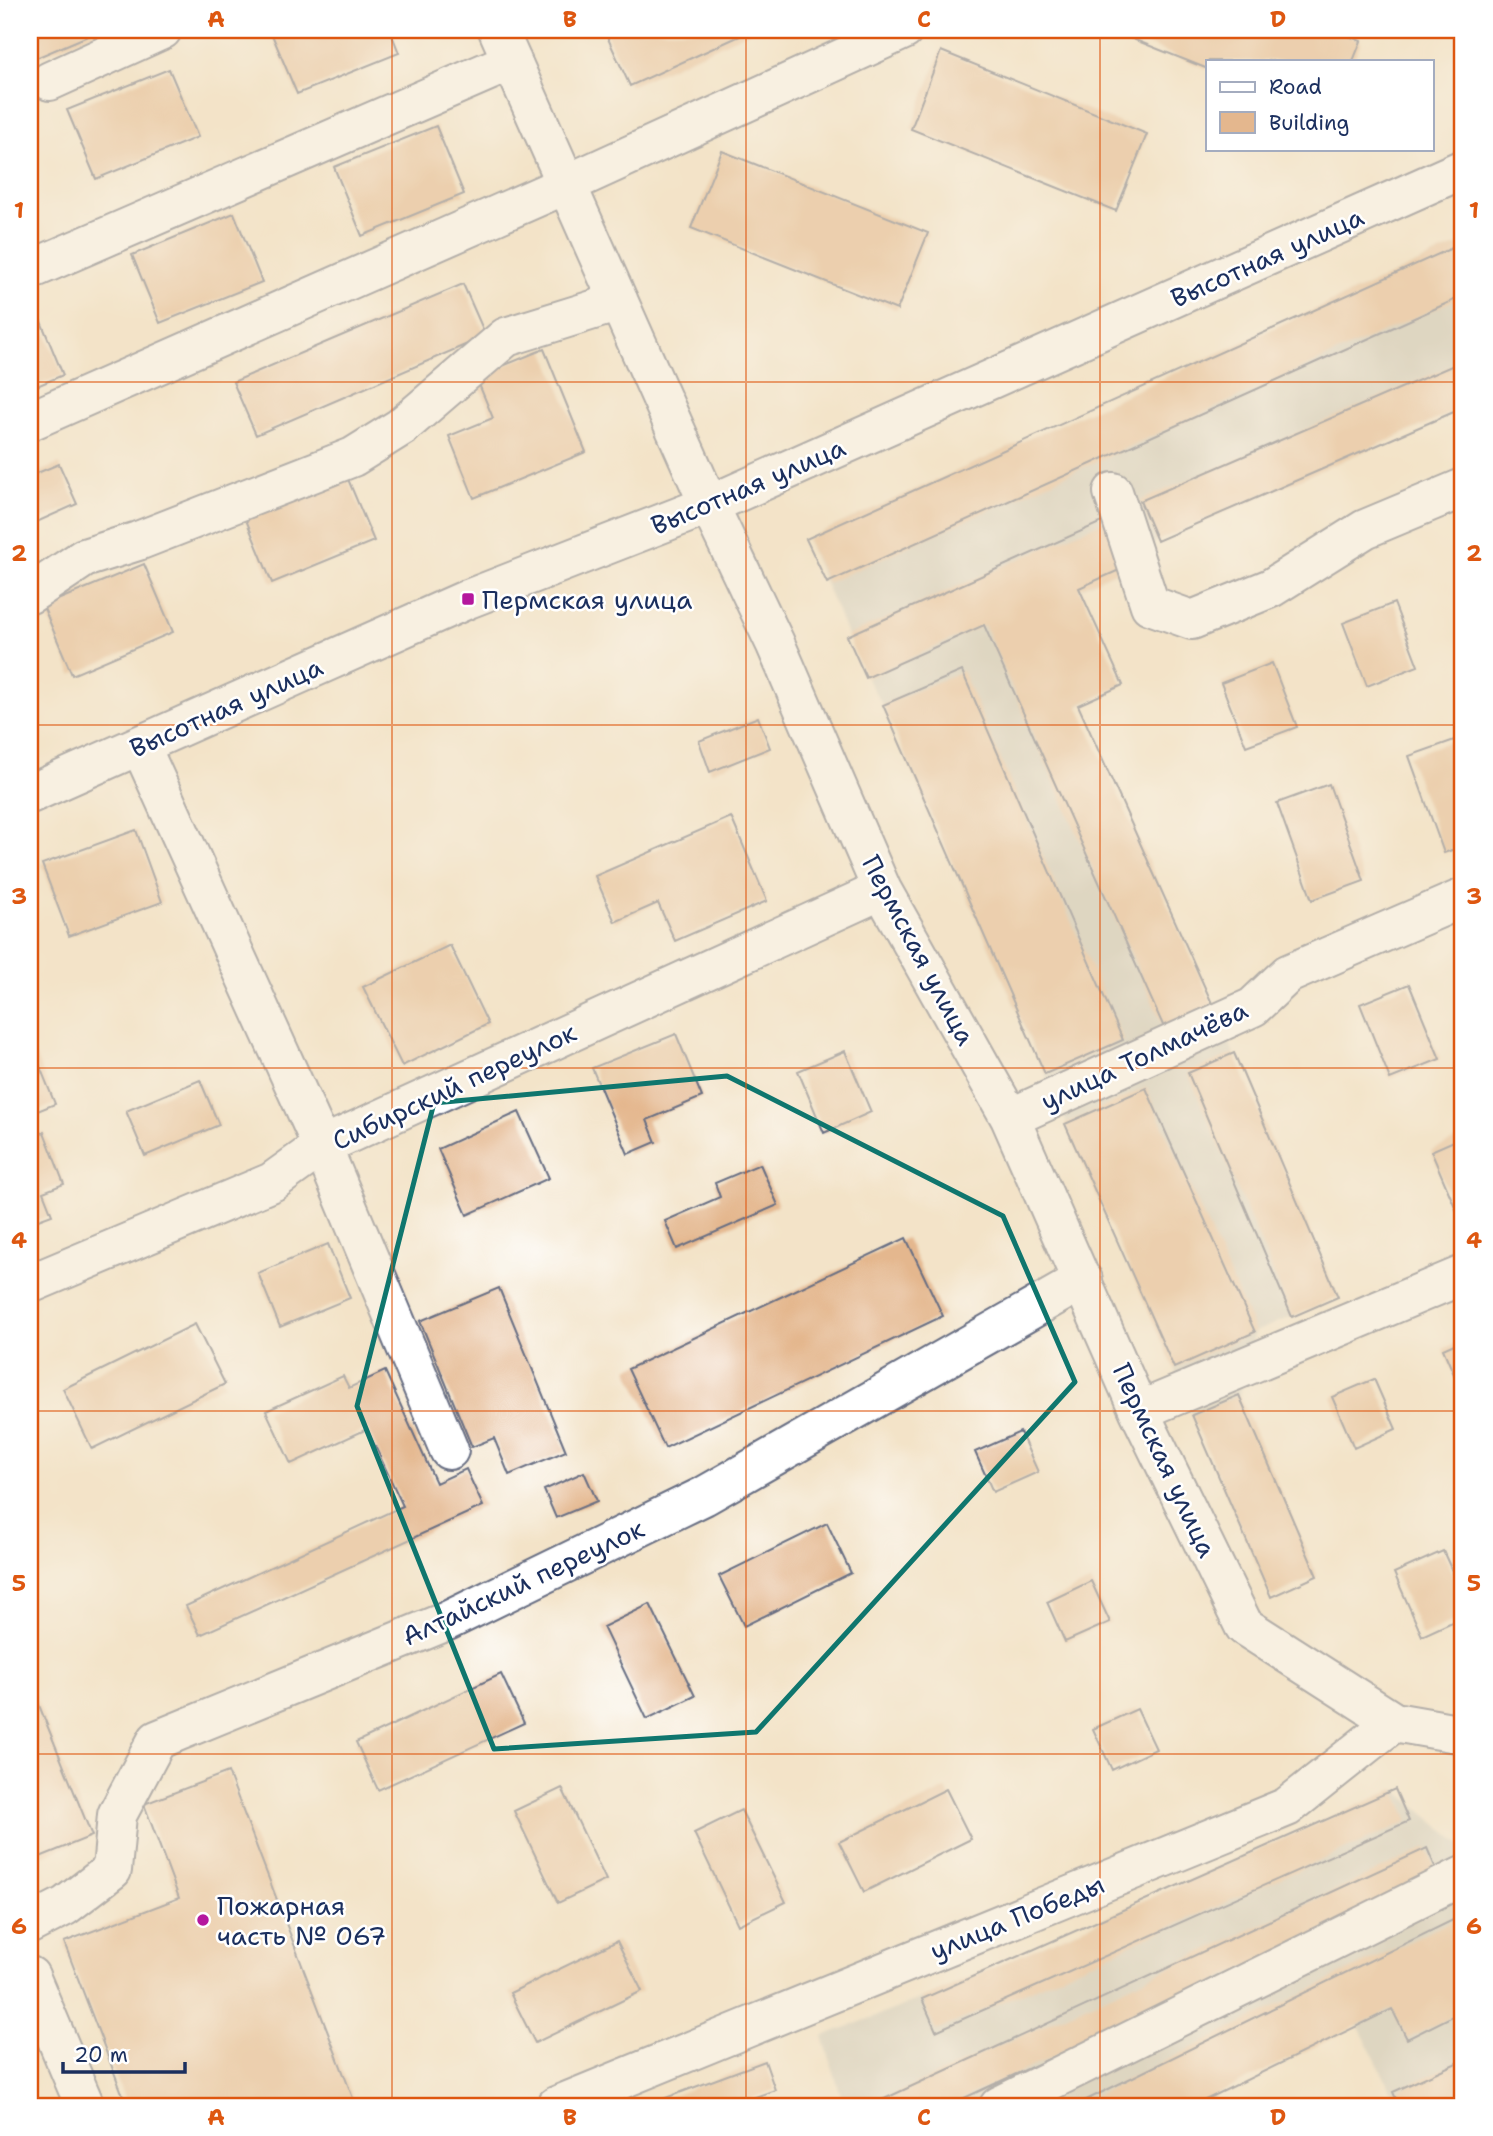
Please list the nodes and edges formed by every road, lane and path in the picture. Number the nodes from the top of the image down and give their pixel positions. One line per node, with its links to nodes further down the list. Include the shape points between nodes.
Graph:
1 (162, 30): 4 (street)
2 (904, 30): 6 (street)
3 (505, 46): 6 (street, Пермская улица); 7 (street)
4 (50, 81)
5 (1463, 169): 12 (street, Высотная улица)
6 (567, 184): 8 (street, Пермская улица); 9 (street)
7 (30, 270)
8 (620, 302): 12 (street, Пермская улица); 13 (street, via 506,337 401,427 353,457 84,558)
9 (30, 421)
10 (1463, 488): 11 (street, via 1365,529 1271,588 1192,620 1150,605)
11 (1113, 492)
12 (709, 505): 14 (street, Высотная улица, via 468,599); 16 (street, Пермская улица, via 775,643)
13 (30, 594)
14 (140, 745): 15 (street, Высотная улица); 19 (street)
15 (30, 794)
16 (881, 890): 18 (street, Пермская улица); 19 (street, Сибирский переулок)
17 (1463, 898): 18 (street, улица Толмачёва, via 1288,974 1253,1007)
18 (1010, 1118): 21 (street, Пермская улица)
19 (322, 1146): 22 (street, Сибирский переулок, via 272,1182); 24 (street)
20 (1463, 1275): 23 (street)
21 (1083, 1280): 23 (street, Пермская улица); 28 (street, Алтайский переулок, via 692,1502 447,1621 157,1740 117,1815 112,1870 65,1906)
22 (30, 1284)
23 (1139, 1411): 25 (street, Пермская улица, via 1244,1626)
24 (449, 1450)
25 (1394, 1722): 26 (street); 31 (street, улица Победы, via 1287,1807)
26 (1463, 1734)
27 (1463, 1876): 32 (street)
28 (30, 1924)
29 (30, 1976): 30 (street)
30 (85, 2106)
31 (556, 2106)
32 (999, 2106)

